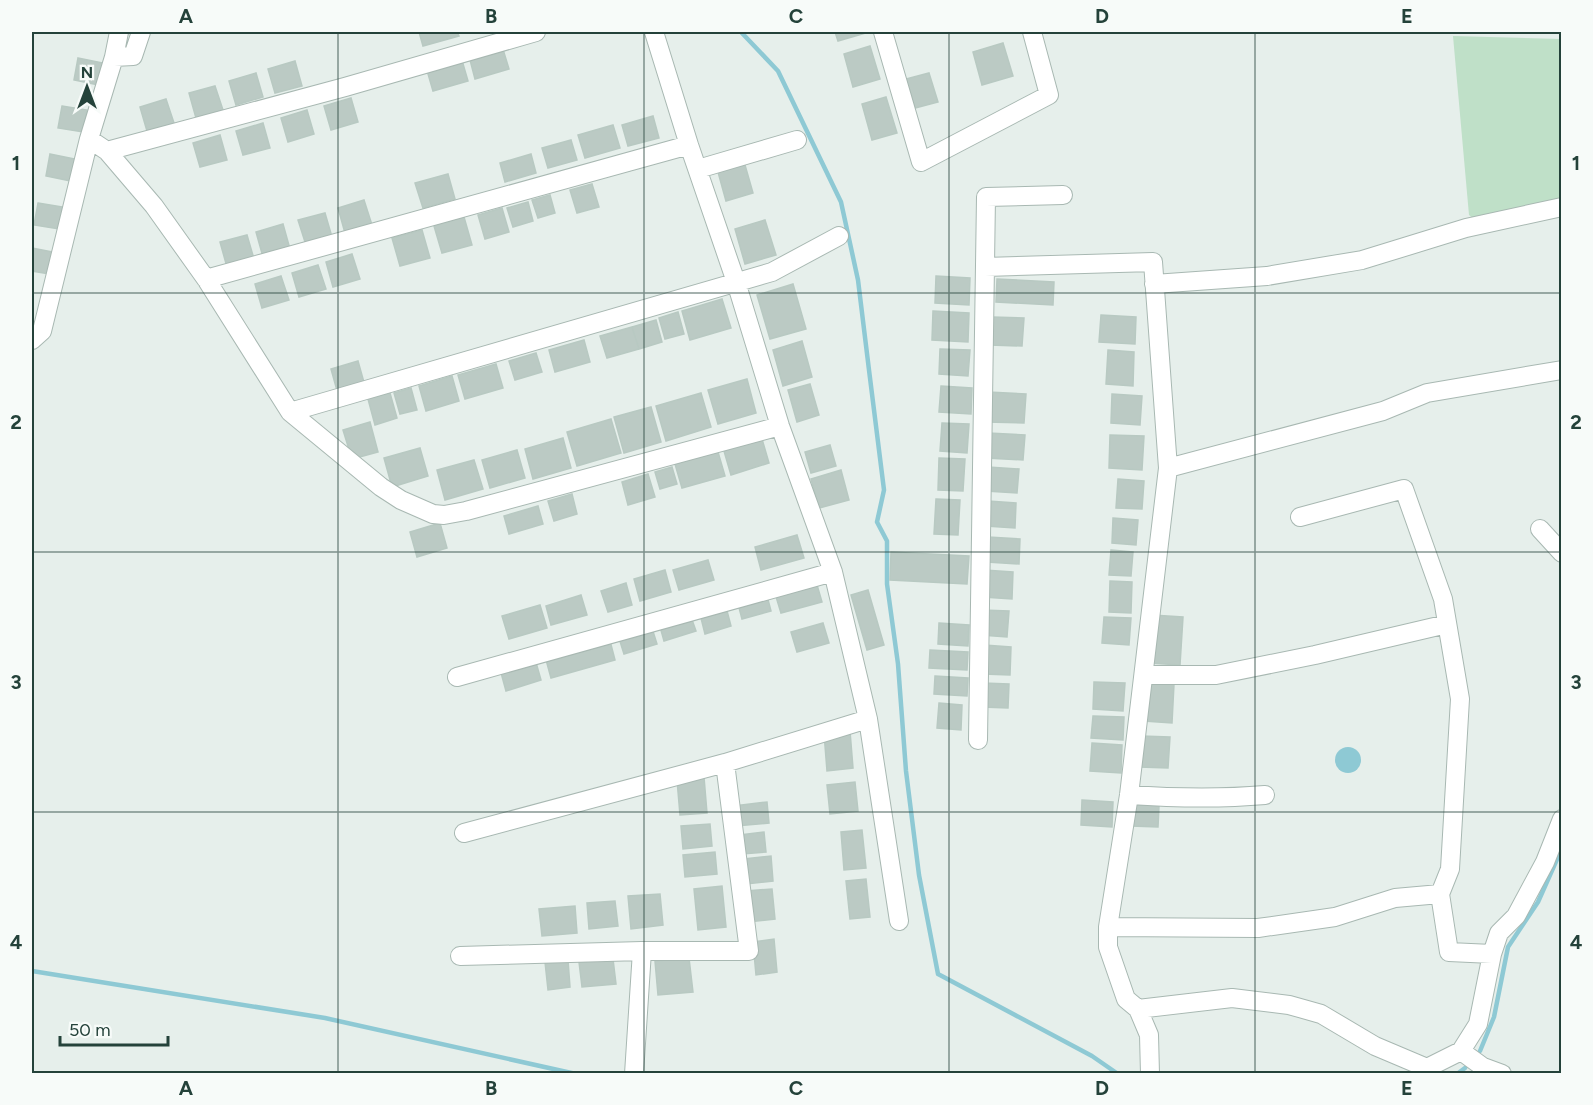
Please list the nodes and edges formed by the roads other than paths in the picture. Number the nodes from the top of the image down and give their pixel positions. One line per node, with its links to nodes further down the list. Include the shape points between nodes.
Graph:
1 (119, 32): 7 (street)
2 (141, 32): 7 (street, via 134,56)
3 (536, 32): 11 (street)
4 (654, 32): 10 (street)
5 (883, 32): 6 (street, via 921,162 1048,95)
6 (1032, 32)
7 (114, 57): 8 (street)
8 (89, 139): 11 (street); 20 (street, via 42,331)
9 (797, 140): 12 (street)
10 (688, 145): 12 (street); 17 (street)
11 (107, 151): 17 (street, via 154,206)
12 (698, 169): 18 (street)
13 (1063, 195): 16 (street, via 986,197)
14 (1562, 207): 19 (street, via 1466,228 1362,260 1267,276)
15 (838, 236): 18 (street, via 772,272)
16 (985, 267): 19 (street, via 1153,262); 33 (street)
17 (206, 279): 22 (street)
18 (736, 282): 22 (street); 23 (street)
19 (1154, 284): 24 (street)
20 (32, 340)
21 (1559, 375): 24 (street, via 1427,393 1383,411)
22 (290, 412): 23 (street, via 381,487 423,511 444,515)
23 (780, 426): 28 (street)
24 (1168, 468): 30 (street)
25 (1300, 517): 29 (street, via 1404,489 1443,599)
26 (1540, 529): 27 (street)
27 (1562, 553)
28 (833, 572): 31 (street); 32 (street)
29 (1447, 624): 30 (street, via 1216,675); 39 (street, via 1460,699 1450,869)
30 (1144, 675): 35 (street)
31 (457, 677)
32 (868, 719): 34 (street); 40 (street)
33 (978, 740)
34 (725, 763): 38 (street); 42 (street, via 749,951)
35 (1130, 795): 36 (street); 41 (street)
36 (1264, 795)
37 (1562, 819): 43 (street, via 1545,862 1515,916 1499,933)
38 (464, 833)
39 (1440, 894): 41 (street, via 1395,898 1335,917 1258,928); 43 (street, via 1449,952)
40 (899, 921)
41 (1108, 927): 45 (street, via 1108,946 1126,999)
42 (642, 951): 44 (street); 47 (street)
43 (1492, 954): 46 (street, via 1478,1024)
44 (460, 956)
45 (1138, 1009): 46 (street, via 1232,998 1277,1003 1321,1014 1375,1046 1427,1068); 48 (street, via 1149,1035)
46 (1461, 1051): 49 (street, via 1483,1067)
47 (634, 1074)
48 (1150, 1074)
49 (1502, 1074)

